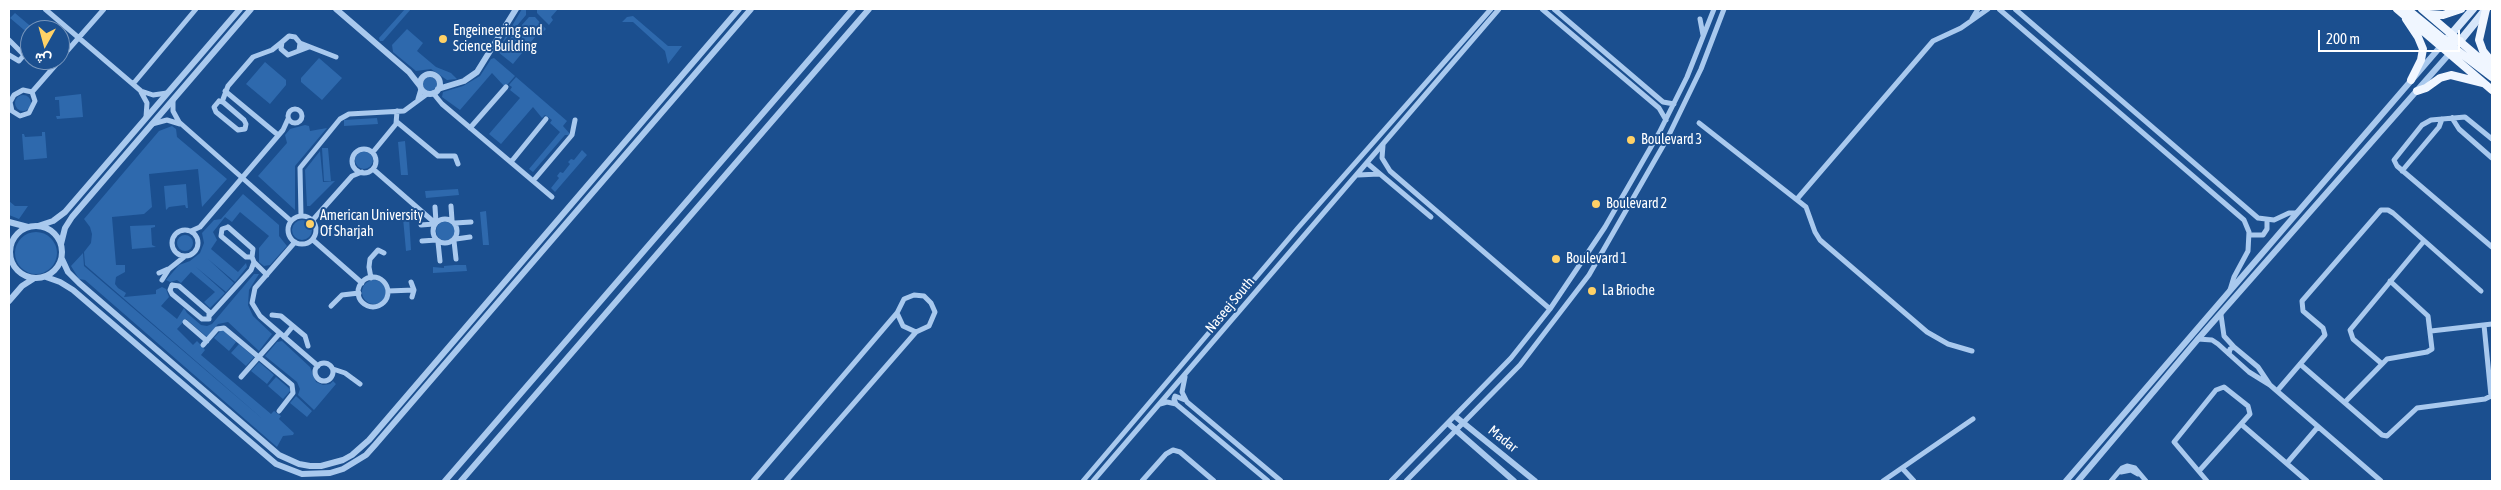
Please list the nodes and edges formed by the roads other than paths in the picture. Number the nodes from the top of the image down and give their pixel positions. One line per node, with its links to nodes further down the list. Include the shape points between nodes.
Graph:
1 (45, 9): 33 (street)
2 (104, 9): 33 (street)
3 (196, 9): 61 (street)
4 (240, 9): 40 (street)
5 (251, 9): 46 (street)
6 (336, 9): 55 (street)
7 (516, 9): 62 (street, via 482,66 472,76)
8 (740, 9): 165 (street)
9 (745, 9): 30 (street)
10 (751, 9): 30 (street)
11 (853, 9): 219 (street)
12 (869, 9): 220 (street)
13 (1491, 9): 223 (street, via 1297,229)
14 (1499, 9): 95 (street, Naseej South)
15 (1542, 9): 78 (street)
16 (1554, 9): 34 (street)
17 (1714, 9): 32 (street)
18 (1724, 9): 213 (street, via 1667,140 1607,246 1534,350)
19 (1978, 9): 31 (street)
20 (1988, 9): 31 (street)
21 (1999, 9): 135 (street, via 2224,201 2246,224)
22 (2015, 9): 124 (street, via 2240,203)
23 (2396, 9): 28 (main road)
24 (2461, 9): 27 (main road, via 2443,15)
25 (2473, 9): 37 (main road)
26 (2486, 9): 43 (main road); 50 (main road, via 2479,40)
27 (2425, 11): 37 (main road)
28 (2406, 13): 37 (main road); 59 (main road, via 2423,49)
29 (1700, 19): 32 (street)
30 (738, 24): 171 (street)
31 (1969, 24): 115 (street, via 1933,41)
32 (1703, 37): 77 (street)
33 (79, 38): 42 (street); 61 (street)
34 (1588, 39): 35 (street); 54 (street)
35 (1598, 39)
36 (9, 40): 49 (street, via 24,56 19,61)
37 (2446, 40): 43 (main road); 43 (main road); 59 (street)
38 (282, 42): 39 (street, via 292,36); 44 (street); 47 (street)
39 (300, 43): 41 (street); 45 (street)
40 (208, 46): 46 (street, via 212,46); 71 (street)
41 (309, 47): 45 (street); 48 (street)
42 (70, 48)
43 (2455, 48): 52 (main road); 57 (main road); 60 (main road); 65 (street)
44 (272, 50): 47 (street); 68 (street, via 253,57)
45 (299, 50): 47 (street, via 291,55)
46 (214, 52): 72 (street)
47 (283, 52)
48 (336, 54)
49 (9, 55)
50 (2492, 62)
51 (1626, 64): 54 (street)
52 (2492, 69)
53 (51, 70): 69 (street)
54 (1626, 71): 76 (street)
55 (409, 72): 56 (street); 64 (street)
56 (423, 76): 58 (street, via 430,74); 64 (street)
57 (2492, 77)
58 (438, 78): 62 (street); 70 (street)
59 (2411, 80): 119 (street)
60 (2484, 83): 65 (main road, via 2448,75); 66 (main road)
61 (133, 84): 67 (street)
62 (451, 84): 70 (street)
63 (506, 87): 92 (street)
64 (420, 88): 70 (street); 73 (street)
65 (2417, 90): 179 (street)
66 (2492, 90)
67 (141, 91): 71 (street, via 153,95); 81 (street, via 147,106)
68 (225, 91): 74 (street); 93 (street)
69 (32, 92): 75 (street, via 20,91); 79 (street, via 35,101 29,113 20,116)
70 (433, 92): 73 (street); 92 (street)
71 (167, 93): 81 (street)
72 (173, 99): 90 (street); 91 (street, via 173,111)
73 (417, 100): 80 (street, via 407,110)
74 (222, 102): 74 (street, via 215,105 216,112 238,130 245,129 244,120)
75 (10, 103): 79 (street)
76 (1666, 104): 77 (street); 78 (street)
77 (1674, 104): 86 (street)
78 (1661, 110): 86 (street)
79 (10, 111)
80 (397, 111): 88 (street); 120 (street, via 349,114 340,119 302,164 299,172)
81 (146, 117): 102 (street)
82 (2442, 118): 83 (street); 107 (street, via 2439,127); 107 (street, via 2424,123 2396,156 2395,164)
83 (2452, 118): 94 (street, via 2467,118); 97 (street, via 2458,129)
84 (546, 119): 98 (street)
85 (575, 120): 113 (street, via 572,135)
86 (1666, 120): 175 (street, via 1605,227)
87 (291, 121): 93 (street)
88 (397, 122): 96 (street); 101 (street, via 438,156 455,156)
89 (1699, 123): 115 (street)
90 (152, 124): 91 (street, via 167,120); 106 (street)
91 (182, 125): 112 (street)
92 (470, 128): 98 (street)
93 (278, 136): 112 (street)
94 (2492, 139)
95 (1384, 143): 99 (street); 100 (street, Naseej South)
96 (372, 152): 103 (street, via 365,149 357,151 353,158); 105 (street, via 376,162)
97 (2492, 158)
98 (511, 162): 113 (street)
99 (1384, 162): 104 (street); 175 (street, via 1426,204)
100 (1367, 163): 104 (street); 111 (street, Naseej South)
101 (458, 164)
102 (105, 165): 106 (street); 118 (street)
103 (354, 166): 108 (street); 110 (street)
104 (1372, 167): 109 (street)
105 (373, 169): 108 (street); 129 (street)
106 (112, 171): 121 (street)
107 (2402, 171): 146 (street)
108 (362, 172): 110 (street)
109 (1380, 174): 111 (street); 122 (street)
110 (352, 176): 126 (street)
111 (1355, 177): 199 (street, Naseej South)
112 (241, 178): 123 (street); 133 (street)
113 (533, 181): 114 (street)
114 (552, 198)
115 (1797, 199): 190 (street, via 1809,211 1820,240 1927,332 1948,344)
116 (451, 206): 127 (street)
117 (435, 207): 129 (street)
118 (65, 212): 121 (street); 130 (street)
119 (2296, 213): 124 (street); 167 (street)
120 (299, 216): 123 (street); 126 (street)
121 (72, 217): 144 (street)
122 (1431, 217)
123 (290, 220): 143 (street, via 287,231)
124 (2267, 221): 135 (street, via 2263,235)
125 (9, 222): 132 (street)
126 (312, 222): 138 (street, via 316,229)
127 (453, 222): 128 (street); 129 (street); 139 (street)
128 (471, 222)
129 (435, 223): 131 (street); 141 (street)
130 (38, 226): 132 (street); 144 (street, via 52,232)
131 (421, 226)
132 (30, 227): 145 (street, via 16,235)
133 (200, 227): 134 (street); 136 (street)
134 (191, 231): 136 (street); 147 (street, via 183,231 176,237 172,246)
135 (2249, 235): 167 (street, via 2247,256)
136 (197, 236): 149 (street, via 196,249)
137 (470, 238): 139 (street)
138 (313, 240): 143 (street, via 304,245); 164 (street)
139 (455, 240): 141 (street); 152 (street)
140 (422, 241): 141 (street)
141 (437, 241): 154 (street)
142 (2424, 241): 162 (street); 168 (street); 195 (street, via 2390,211 2379,213 2302,301 2303,311 2323,328 2325,334)
143 (295, 242): 157 (street)
144 (61, 244): 151 (street)
145 (9, 246): 150 (street)
146 (2492, 247)
147 (175, 253): 149 (street); 155 (street)
148 (384, 253): 159 (street, via 378,250 370,259)
149 (184, 256): 155 (street)
150 (9, 259): 160 (street, via 19,272)
151 (62, 259): 158 (street, via 56,270); 165 (street, via 78,284 270,449 289,461 310,466 332,464 361,448)
152 (456, 259)
153 (253, 260): 153 (street, via 253,249 228,228 222,229 223,237); 157 (street); 177 (street, via 250,270)
154 (440, 261)
155 (171, 267): 156 (street); 161 (street)
156 (159, 273)
157 (267, 275): 186 (street, via 255,288 252,303 256,312)
158 (46, 277): 160 (street); 171 (street, via 73,290 271,460 289,470 316,475 343,470 366,455)
159 (371, 278): 164 (street); 169 (street, via 382,280)
160 (33, 279): 173 (street)
161 (162, 280)
162 (2390, 281): 184 (street, via 2426,313); 193 (street, via 2350,330 2353,338)
163 (411, 282): 166 (street)
164 (362, 283): 170 (street)
165 (502, 284): 171 (street, via 501,293)
166 (414, 290): 169 (street); 172 (street)
167 (2230, 290): 235 (street)
168 (2481, 290)
169 (388, 291): 170 (street, via 384,302 376,306 364,303)
170 (359, 292): 174 (street, via 342,295)
171 (507, 293)
172 (412, 297)
173 (9, 301)
174 (331, 306)
175 (1550, 309): 209 (street, via 1511,358)
176 (897, 314): 185 (street, via 903,326); 185 (street, via 900,303 908,296 919,295 928,299 935,312 932,322 926,329); 221 (street)
177 (210, 315): 177 (street, via 177,285 170,287 171,292 202,319 208,320)
178 (272, 315): 183 (street, via 281,316)
179 (2221, 315): 187 (street); 189 (street, via 2224,336)
180 (185, 322): 192 (street, via 205,343 217,329 224,328)
181 (2492, 324): 182 (street)
182 (2484, 325): 184 (street); 205 (street, via 2492,390 2489,398 2417,408 2387,436)
183 (293, 326): 186 (street); 188 (street, via 306,338)
184 (2431, 331): 193 (street, via 2430,351 2390,358)
185 (916, 332): 222 (street)
186 (282, 335): 192 (street); 196 (street)
187 (2198, 339): 191 (street, via 2216,342); 236 (street)
188 (308, 346)
189 (2234, 347): 191 (street); 194 (street)
190 (1972, 351)
191 (2229, 354): 198 (street)
192 (259, 357): 200 (street); 208 (street, via 294,388 292,396)
193 (2381, 363): 205 (street)
194 (2254, 364): 198 (street); 202 (street)
195 (2300, 364): 203 (street); 205 (street)
196 (318, 366): 197 (street, via 324,363); 197 (street, via 316,375 323,381 331,378)
197 (333, 369): 201 (street)
198 (2247, 370): 202 (street)
199 (1185, 375): 204 (street, via 1182,392); 206 (street, Naseej South)
200 (241, 377)
201 (360, 384)
202 (2270, 385): 203 (street)
203 (2277, 391): 214 (street)
204 (1185, 400): 207 (street, via 1176,396); 228 (street)
205 (2345, 402)
206 (1160, 404): 207 (street); 224 (street, Naseej South)
207 (1176, 404): 227 (street)
208 (279, 411)
209 (1456, 417): 212 (street); 213 (street, Madar)
210 (1973, 418): 217 (street)
211 (2243, 421): 216 (street); 218 (street); 218 (street, via 2250,410 2244,404 2230,392 2220,389 2213,393 2174,440 2176,447)
212 (1449, 424): 215 (street, Madar); 229 (street)
213 (1464, 424): 215 (street); 232 (street, Madar)
214 (2317, 428): 216 (street); 241 (street)
215 (1457, 431): 230 (street); 231 (street, Madar)
216 (2286, 463): 240 (street)
217 (1902, 468): 233 (street); 234 (street)
218 (2199, 471): 239 (street)
219 (445, 481)
220 (461, 481)
221 (753, 481)
222 (786, 481)
223 (1083, 481)
224 (1093, 481)
225 (1143, 481): 226 (street, via 1173,450 1180,452)
226 (1214, 481)
227 (1268, 481)
228 (1281, 481)
229 (1391, 481)
230 (1406, 481)
231 (1514, 481)
232 (1535, 481)
233 (1883, 481)
234 (1914, 481)
235 (2066, 481)
236 (2078, 481)
237 (2111, 481): 238 (street, via 2128,470)
238 (2146, 481)
239 (2207, 481)
240 (2307, 481)
241 (2381, 481)

